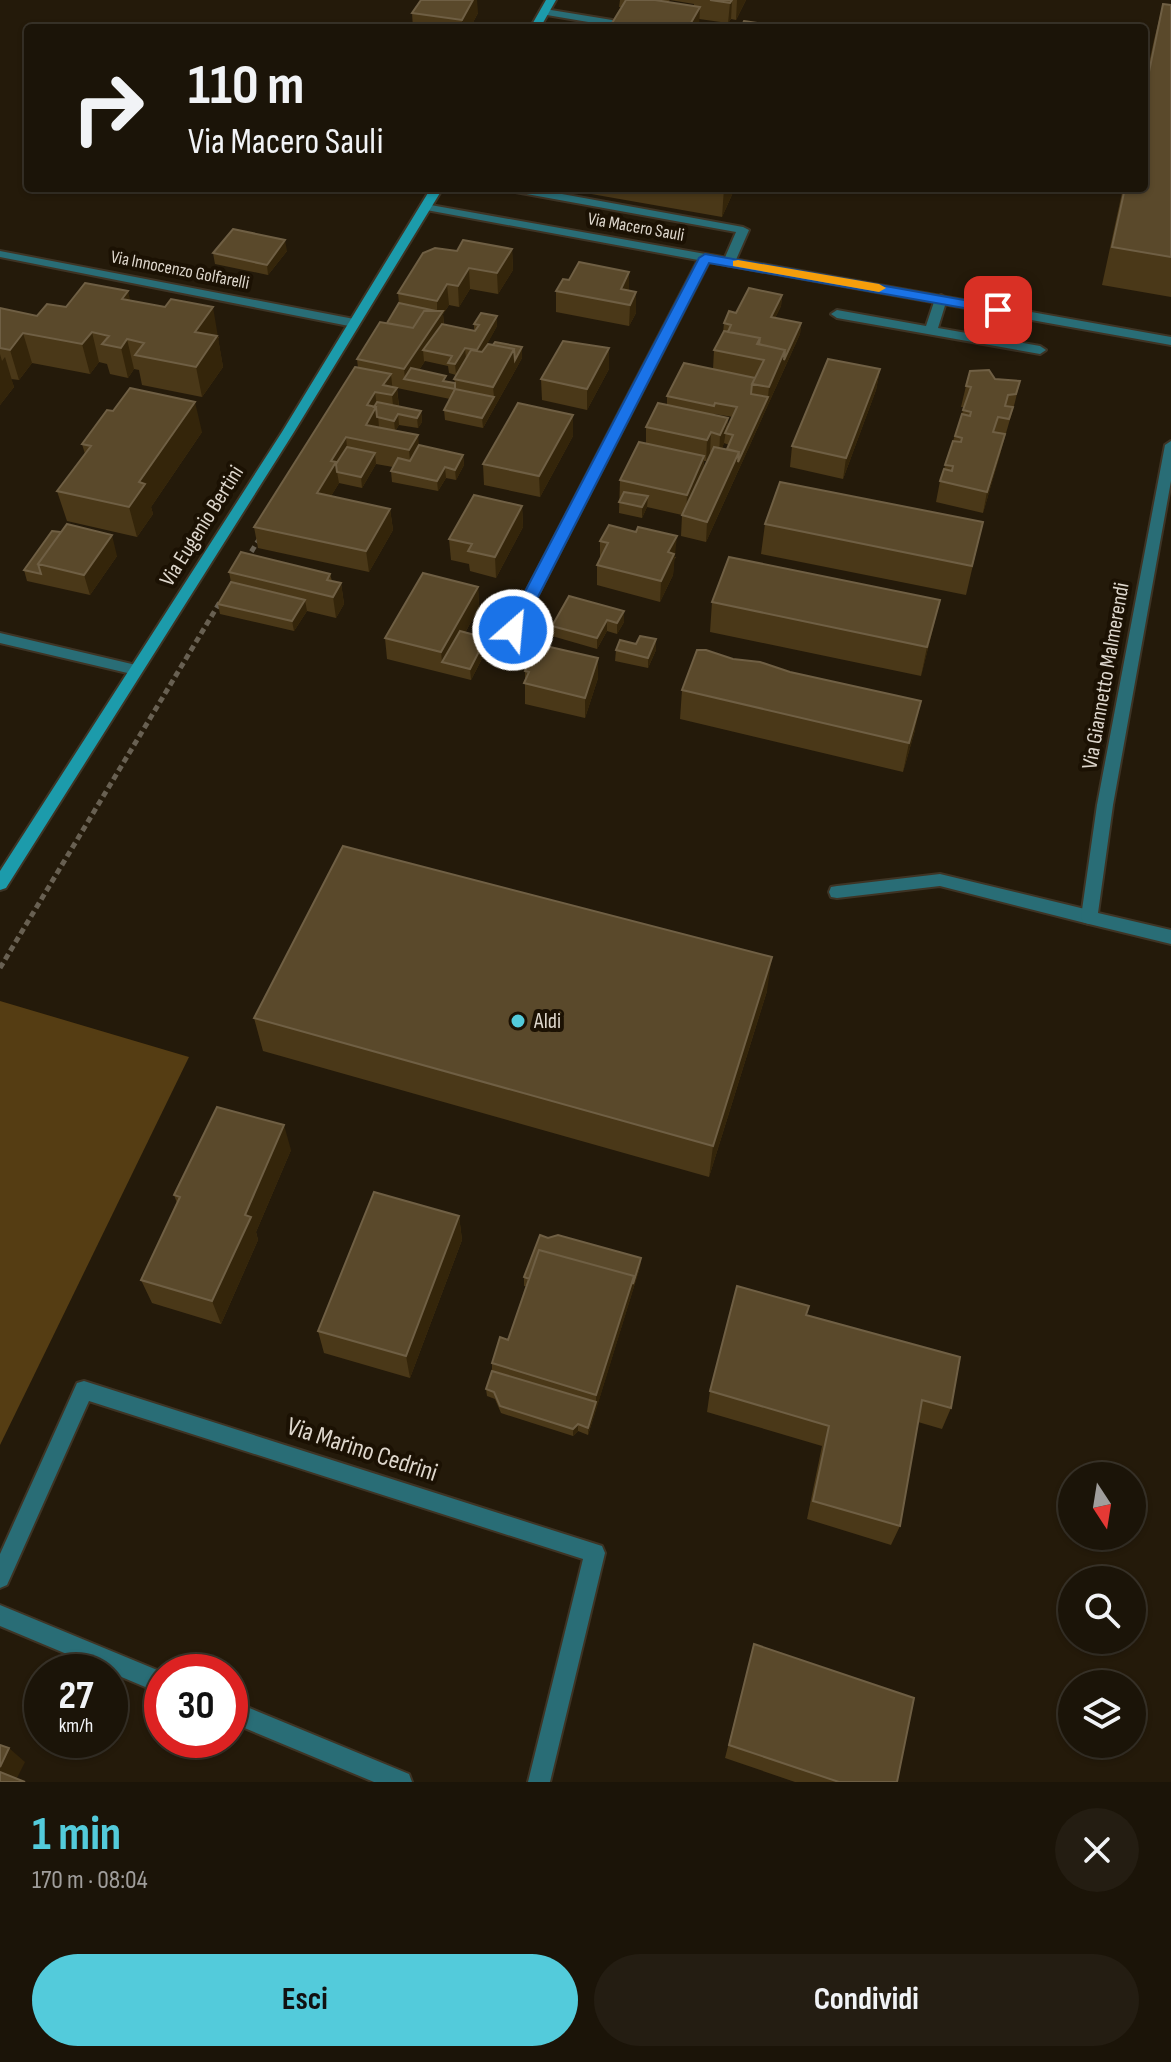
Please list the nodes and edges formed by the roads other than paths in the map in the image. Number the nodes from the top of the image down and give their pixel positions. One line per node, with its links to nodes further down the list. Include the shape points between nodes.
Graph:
1 (551, 0): 2 (main road)
2 (545, 12): 3 (main road); 4 (street)
3 (538, 24)
4 (612, 24)
5 (434, 192): 7 (main road, Via Eugenio Bertini)
6 (532, 192): 10 (street, via 743,230)
7 (425, 207): 9 (street, Via Macero Sauli); 13 (main road, Via Eugenio Bertini)
8 (0, 254): 13 (street, Via Innocenzo Golfarelli)
9 (705, 258): 10 (street, Via Macero Sauli); 18 (street)
10 (729, 262): 11 (street, Via Macero Sauli)
11 (941, 299): 14 (street); 15 (street, Via Macero Sauli)
12 (837, 314): 14 (street)
13 (354, 323): 20 (main road, Via Eugenio Bertini)
14 (931, 331): 16 (street)
15 (1171, 341)
16 (1040, 350)
17 (1171, 445): 23 (street, Via Giannetto Malmerendi)
18 (513, 630)
19 (0, 638): 20 (street)
20 (136, 670): 21 (main road, Via Eugenio Bertini)
21 (0, 884)
22 (837, 892): 23 (street, via 940,880)
23 (1089, 917): 24 (street)
24 (1171, 937)
25 (0, 1578): 30 (street, Via Marino Cedrini, via 84,1390 595,1553)
26 (0, 1615): 27 (street)
27 (144, 1675)
28 (248, 1718): 29 (street)
29 (401, 1782)
30 (539, 1782)

